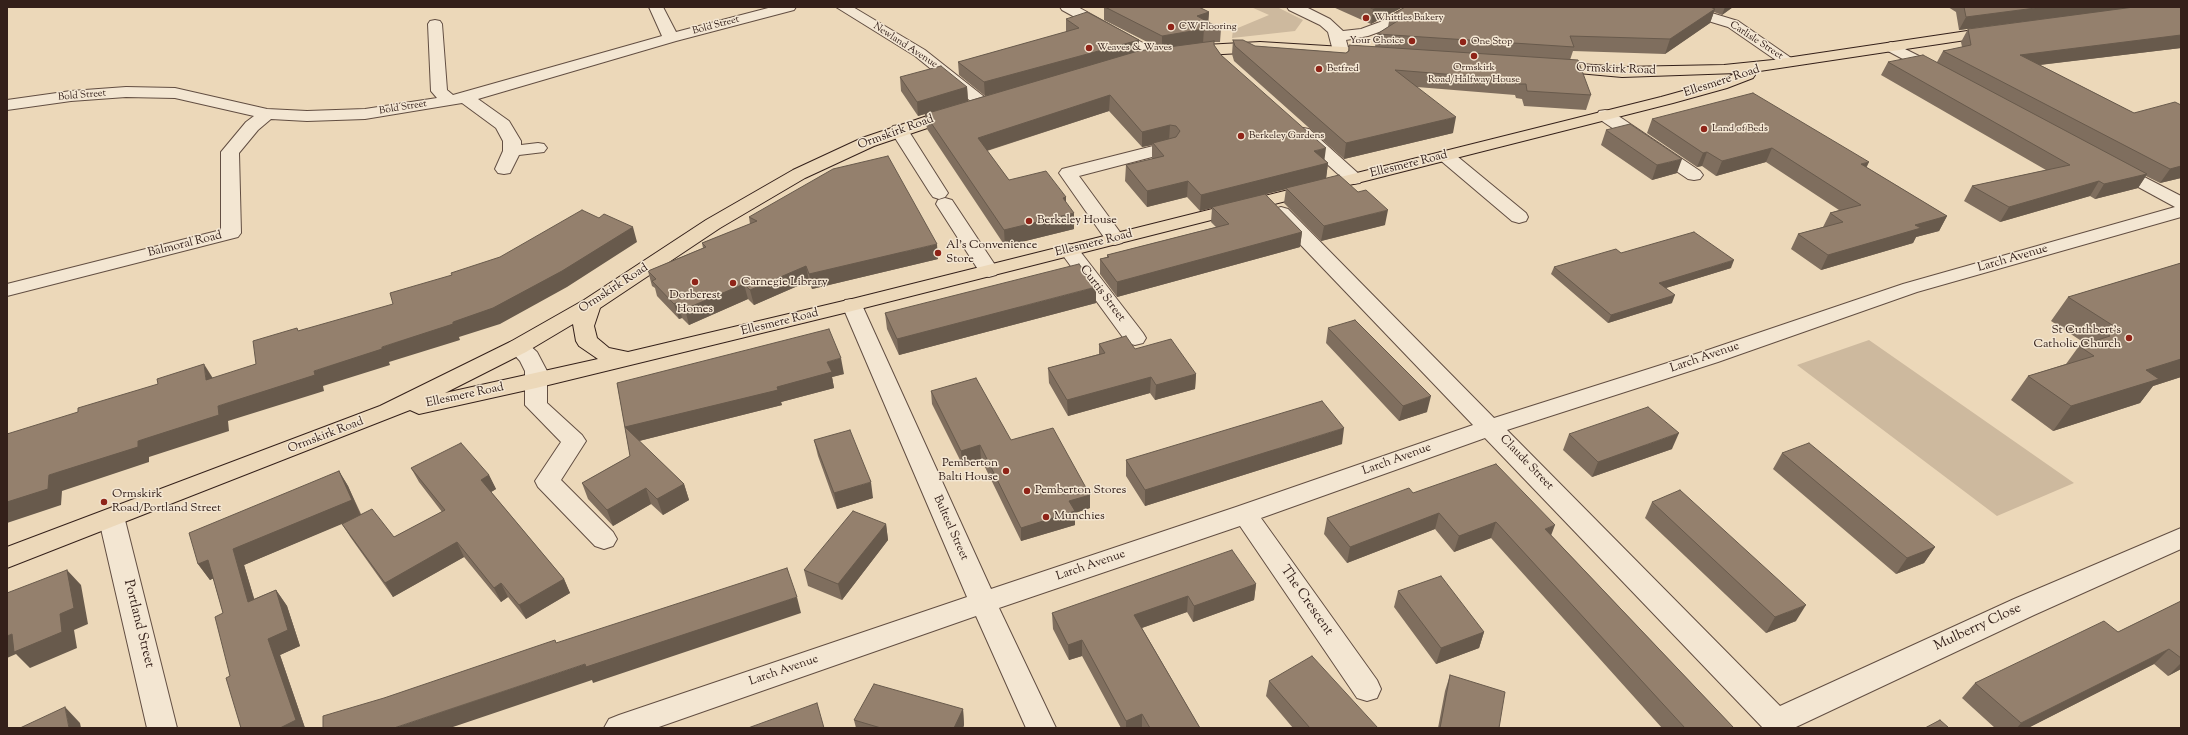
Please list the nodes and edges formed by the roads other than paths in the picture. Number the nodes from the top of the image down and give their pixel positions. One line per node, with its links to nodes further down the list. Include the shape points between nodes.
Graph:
1 (656, 7): 10 (street)
2 (789, 7): 10 (street, Bold Street)
3 (843, 7): 24 (street, Newland Avenue, via 920,53)
4 (1067, 7): 14 (street, via 1147,51)
5 (1294, 7): 11 (street, via 1334,29)
6 (1417, 7): 11 (street, via 1385,25)
7 (1677, 7): 17 (street, Carlisle Street, via 1733,24)
8 (435, 24): 22 (street, via 439,91)
9 (2008, 30): 12 (highway, Ormskirk Road)
10 (671, 38): 22 (street, Bold Street)
11 (1340, 44): 13 (highway, via 1283,48); 15 (highway)
12 (1891, 46): 17 (highway, Ormskirk Road); 21 (street)
13 (1224, 48): 14 (highway); 18 (street, via 1222,59)
14 (1159, 55): 16 (highway)
15 (1395, 56)
16 (1129, 62)
17 (1781, 64): 20 (highway, Ormskirk Road, via 1686,72); 23 (highway, Ellesmere Road)
18 (1227, 65)
19 (1535, 66): 20 (highway, Ormskirk Road)
20 (1622, 72): 23 (highway, via 1660,85 1665,90)
21 (1953, 80)
22 (457, 99): 26 (street, Bold Street, via 365,114); 32 (street, via 502,125 512,141)
23 (1667, 100): 27 (highway, Ellesmere Road)
24 (991, 101): 29 (highway, Ormskirk Road)
25 (7, 105): 26 (street, Bold Street, via 79,95 126,92 175,93)
26 (267, 114): 45 (street, Balmoral Road, via 252,126 230,152 231,233)
27 (1605, 115): 33 (highway, Ellesmere Road); 36 (street)
28 (1292, 124): 37 (street)
29 (900, 130): 44 (street); 46 (highway, Ormskirk Road, via 833,157 758,196)
30 (1170, 147): 42 (street, via 1068,173)
31 (538, 148): 32 (street)
32 (512, 151): 35 (street)
33 (1446, 156): 37 (highway, Ellesmere Road); 41 (street)
34 (2098, 158): 39 (street)
35 (504, 169)
36 (1694, 175)
37 (1354, 179): 38 (highway, Ellesmere Road)
38 (1268, 200): 42 (highway, Ellesmere Road); 53 (street, Claude Street)
39 (2181, 203)
40 (2181, 211): 53 (street, Larch Avenue, via 1910,288 1710,357)
41 (1519, 217)
42 (1115, 239): 43 (highway, Ellesmere Road)
43 (1069, 250): 44 (highway, Ellesmere Road); 48 (street, Curtis Street)
44 (989, 271): 47 (highway, Ellesmere Road)
45 (7, 290)
46 (591, 305): 49 (highway, Ormskirk Road); 50 (highway, via 583,326 587,341 602,353)
47 (852, 305): 50 (highway, Ellesmere Road); 59 (street, Bulteel Street)
48 (1135, 338)
49 (518, 347): 51 (street, via 530,357 536,371); 52 (highway, Ormskirk Road)
50 (631, 359): 51 (highway, Ellesmere Road)
51 (536, 381): 52 (highway, Ellesmere Road); 57 (street, via 536,405 574,441 547,481)
52 (388, 412): 55 (highway, Ormskirk Road)
53 (1490, 427): 54 (street, Larch Avenue); 61 (street, Claude Street)
54 (1245, 514): 59 (street, Larch Avenue); 60 (street, The Crescent)
55 (112, 520): 58 (highway, Ormskirk Road); 62 (street, Portland Street)
56 (2181, 538): 61 (street, Mulberry Close, via 2024,607)
57 (604, 539)
58 (7, 558)
59 (983, 602): 63 (street, Larch Avenue); 64 (street, Bulteel Street)
60 (1366, 689)
61 (1779, 725)
62 (162, 728)
63 (619, 728)
64 (1042, 728)

